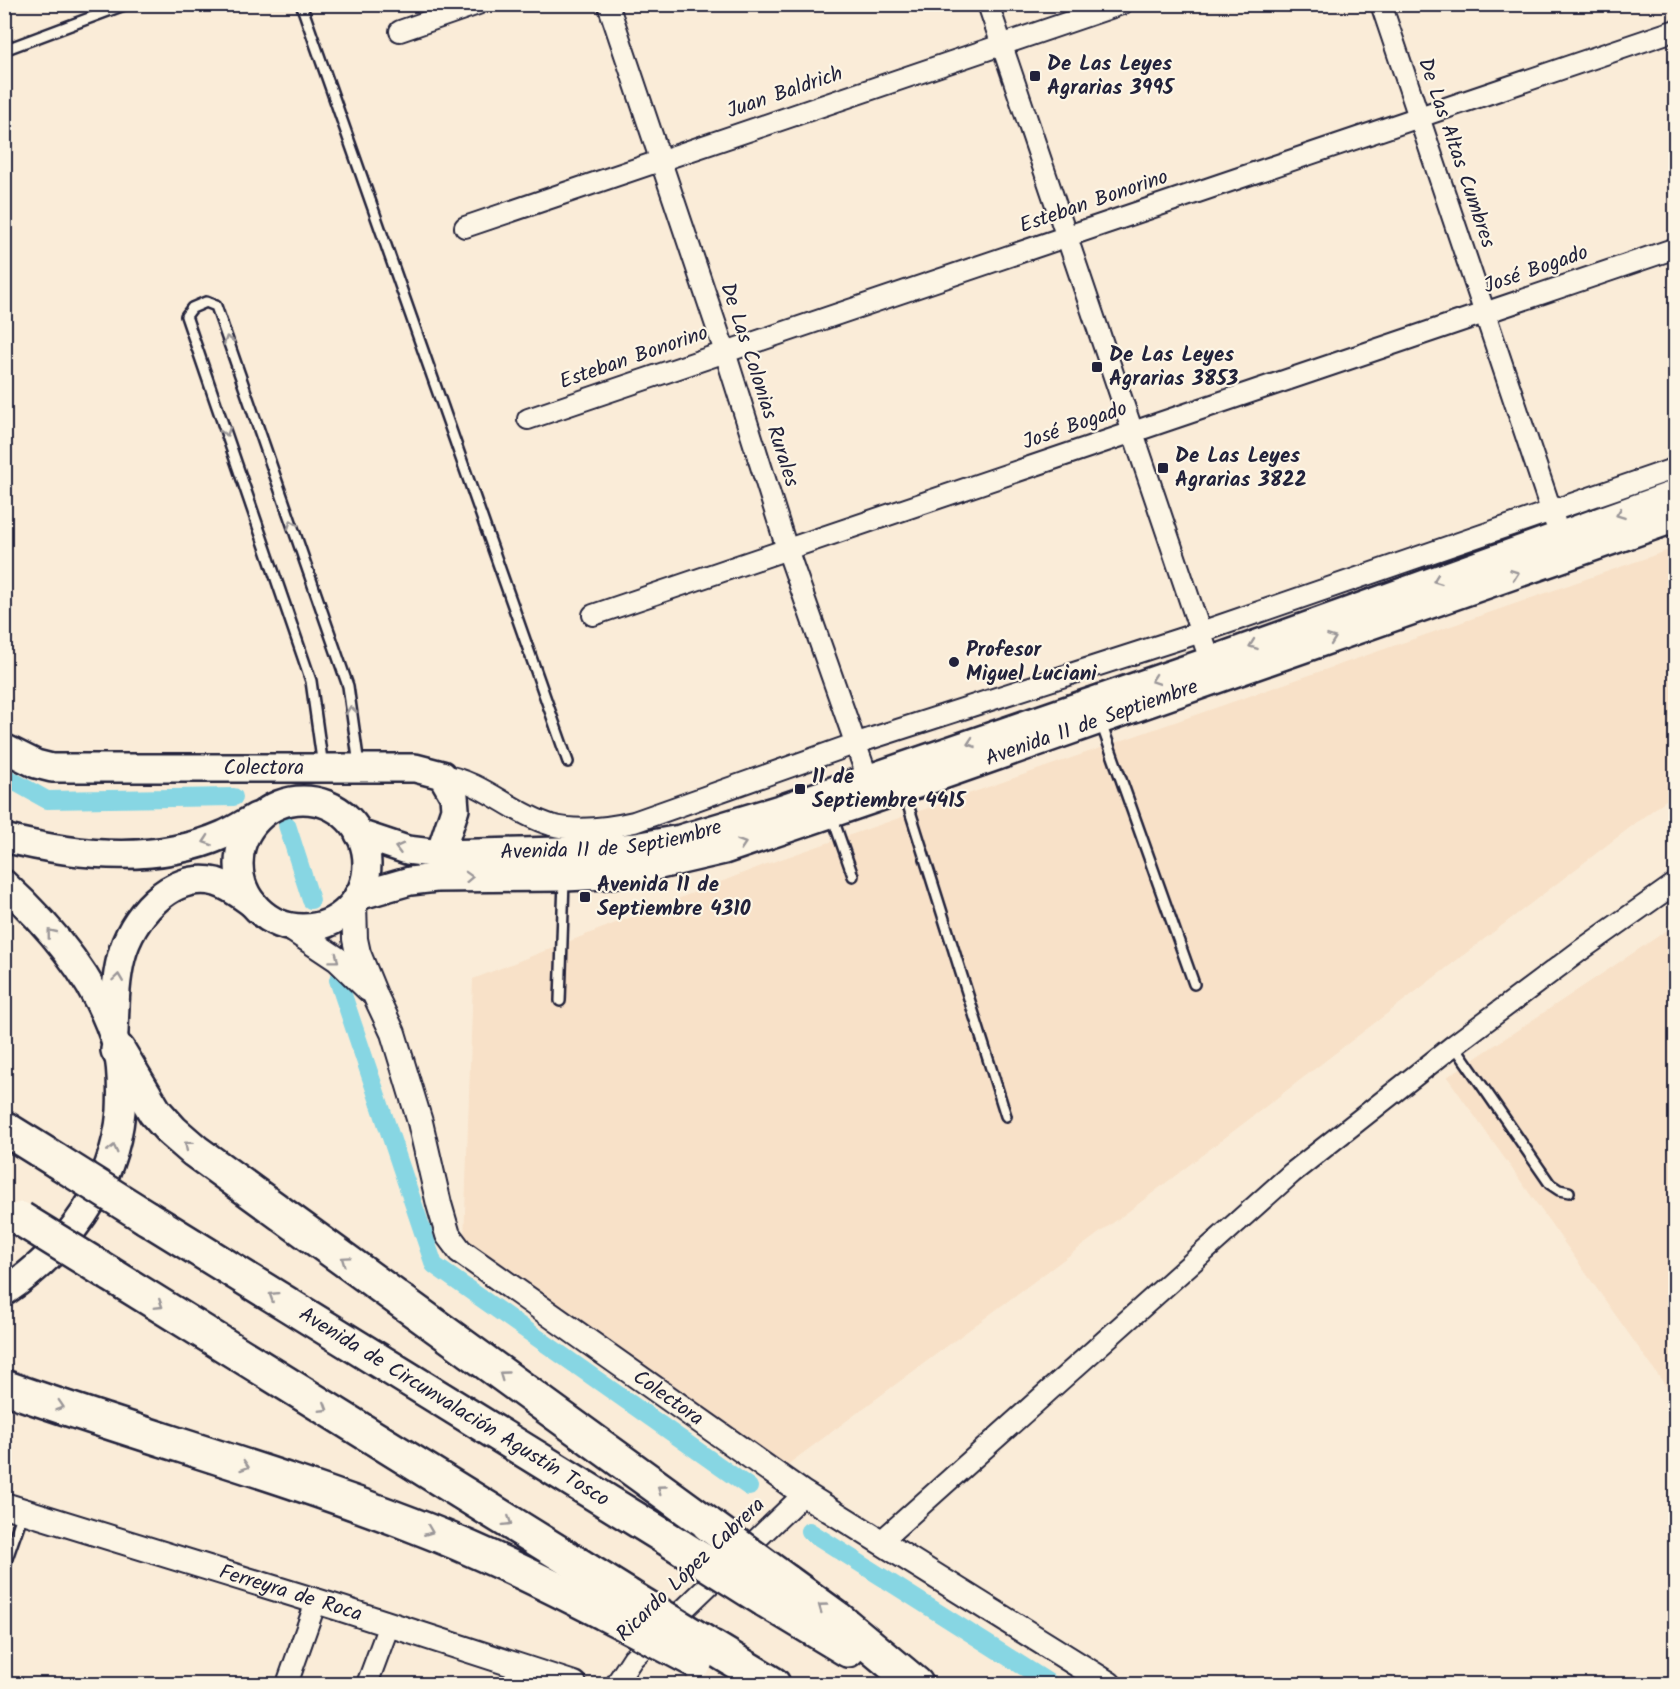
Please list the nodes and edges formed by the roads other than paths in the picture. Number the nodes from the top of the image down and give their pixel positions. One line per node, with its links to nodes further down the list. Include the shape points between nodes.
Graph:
1 (127, 4): 11 (lane)
2 (301, 4): 32 (lane)
3 (478, 4): 9 (street)
4 (608, 4): 13 (street, De Las Colonias Rurales)
5 (987, 4): 10 (street)
6 (1122, 4): 10 (street, Juan Baldrich)
7 (1381, 4): 12 (street, De Las Altas Cumbres)
8 (1676, 30): 12 (street, Esteban Bonorino)
9 (400, 31)
10 (1001, 45): 13 (street, Juan Baldrich); 15 (street)
11 (4, 50)
12 (1419, 117): 15 (street, Esteban Bonorino); 17 (street, De Las Altas Cumbres)
13 (660, 161): 14 (street, Juan Baldrich); 18 (street, De Las Colonias Rurales)
14 (465, 227)
15 (1066, 237): 18 (street, Esteban Bonorino); 20 (street)
16 (1676, 248): 17 (street, José Bogado)
17 (1485, 313): 20 (street, José Bogado); 24 (street, De Las Altas Cumbres)
18 (725, 352): 19 (street, Esteban Bonorino); 25 (street, De Las Colonias Rurales)
19 (528, 419)
20 (1133, 432): 25 (street, José Bogado); 27 (street)
21 (1676, 468): 24 (street)
22 (1676, 494): 24 (main road, Avenida 11 de Septiembre, one-way to 24)
23 (1676, 519): 24 (main road, Avenida 11 de Septiembre)
24 (1559, 534): 27 (street); 28 (main road, Avenida 11 de Septiembre)
25 (787, 549): 26 (street, José Bogado); 30 (street, De Las Colonias Rurales)
26 (593, 615)
27 (1201, 632): 28 (street); 30 (street)
28 (1214, 670): 29 (main road, Avenida 11 de Septiembre); 36 (main road, Avenida 11 de Septiembre, one-way to 36)
29 (1100, 721): 37 (main road, Avenida 11 de Septiembre); 50 (lane)
30 (854, 744): 35 (street, via 613,827 552,825 458,777); 36 (street, De Las Colonias Rurales)
31 (4, 748): 33 (main road, Colectora, via 52,768)
32 (568, 762)
33 (323, 768): 34 (main road, Colectora); 34 (lane, one-way to 33, via 348,686 216,306 206,302 192,308 186,316 311,681)
34 (359, 768): 35 (main road, Colectora, via 415,768)
35 (442, 775): 42 (main road, via 454,796 455,810)
36 (868, 779): 42 (main road, Avenida 11 de Septiembre, via 680,839 636,847)
37 (903, 789): 38 (main road, Avenida 11 de Septiembre); 55 (lane)
38 (831, 814): 43 (lane); 44 (main road, Avenida 11 de Septiembre, one-way to 38, via 606,875 686,860)
39 (260, 815): 40 (main road, via 285,802 314,800 341,812); 41 (main road, one-way to 41, via 224,835 161,852 67,851); 48 (main road, via 246,832 238,863 242,885)
40 (359, 834): 42 (main road, Avenida 11 de Septiembre, one-way to 40, via 407,850); 47 (main road, via 367,865)
41 (4, 838)
42 (440, 854)
43 (853, 876)
44 (565, 877): 47 (main road, Avenida 11 de Septiembre, one-way to 44, via 410,880); 52 (lane)
45 (1676, 883): 54 (street)
46 (4, 884): 53 (main road, one-way to 46, via 90,986 74,963 40,920)
47 (356, 900): 49 (main road, via 326,924); 51 (street, Colectora, via 354,931 358,954)
48 (252, 904): 49 (main road); 53 (main road, one-way to 48, via 121,958 126,941 151,905 184,884 206,881 226,886)
49 (289, 927): 51 (street, Colectora, one-way to 51, via 337,959)
50 (1194, 984)
51 (376, 997): 61 (street, Colectora, via 406,1072 448,1235 460,1251)
52 (560, 1001)
53 (116, 1043): 59 (main road, one-way to 53, via 41,1264 66,1237 104,1180 120,1122 121,1074); 65 (highway, one-way to 53, bridge, via 708,1524 195,1151 155,1112)
54 (1454, 1045): 57 (lane, via 1550,1184); 63 (street, via 1292,1173)
55 (1006, 1116)
56 (4, 1128): 65 (highway, Avenida de Circunvalación Agustín Tosco, one-way to 56, bridge, via 681,1547)
57 (1569, 1191)
58 (13, 1214): 67 (highway, one-way to 67, bridge)
59 (4, 1292)
60 (4, 1387): 67 (highway, one-way to 67, via 309,1487)
61 (804, 1494): 63 (street, Colectora); 73 (street, Ricardo López Cabrera, via 633,1658)
62 (14, 1508): 64 (lane); 66 (street, Ferreyra de Roca)
63 (880, 1542): 78 (street, Colectora)
64 (4, 1567)
65 (776, 1591): 76 (highway, Avenida de Circunvalación Agustín Tosco); 77 (highway, one-way to 65, via 837,1618)
66 (316, 1602): 68 (street, Ferreyra de Roca); 70 (street)
67 (617, 1604): 69 (highway, bridge)
68 (388, 1625): 71 (street); 72 (street, Ferreyra de Roca)
69 (704, 1654): 74 (highway); 75 (highway)
70 (287, 1684)
71 (368, 1684)
72 (574, 1684)
73 (616, 1684)
74 (735, 1684)
75 (773, 1684)
76 (903, 1684)
77 (916, 1684)
78 (1109, 1684)

